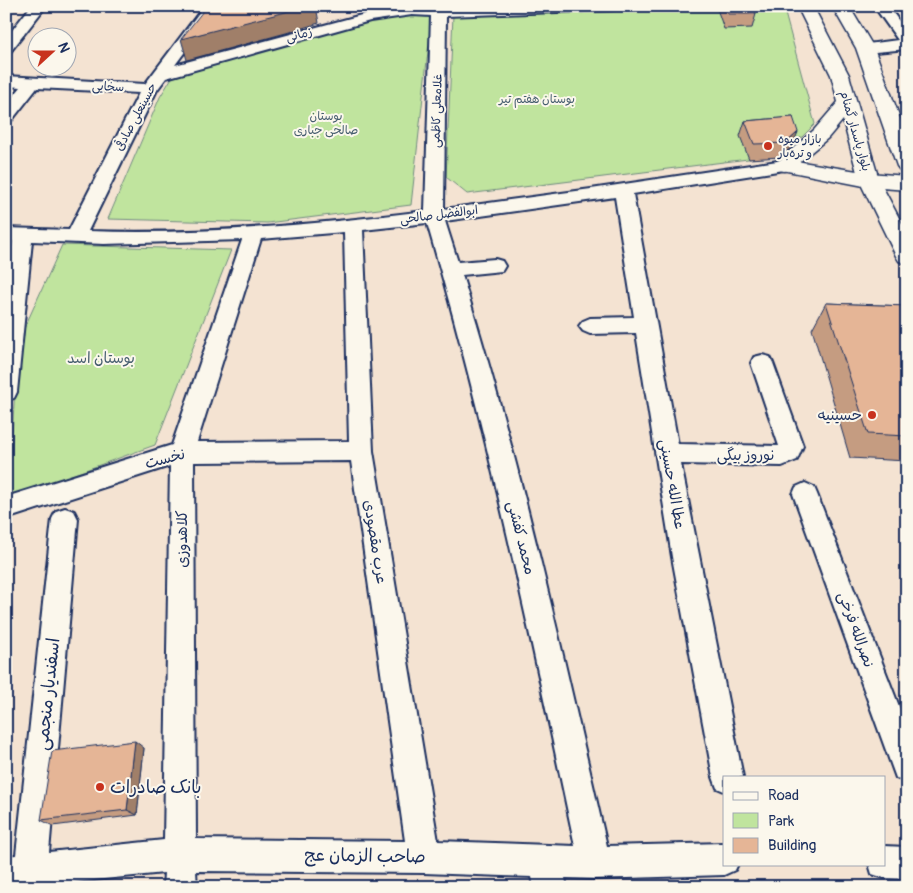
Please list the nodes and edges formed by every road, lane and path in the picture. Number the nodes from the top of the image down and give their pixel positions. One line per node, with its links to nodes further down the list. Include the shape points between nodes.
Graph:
1 (39, 6): 13 (street)
2 (212, 6): 15 (street, حسینعلی صادقی)
3 (613, 6): 8 (street, زمانی)
4 (804, 6): 19 (main road, بلوار پاسدار گمنام, via 840,75)
5 (840, 6): 14 (main road)
6 (881, 6): 12 (street)
7 (440, 8): 9 (street, زمانی); 11 (street, زمانی, via 369,17); 28 (street, غلامعلی کاظمی)
8 (538, 8): 9 (street, زمانی)
9 (471, 9)
10 (336, 10): 11 (street)
11 (327, 28): 15 (street, زمانی)
12 (907, 43): 14 (street)
13 (6, 48)
14 (865, 48): 22 (main road)
15 (161, 74): 18 (street, حسینعلی صادقی)
16 (6, 81): 17 (street, سخایی)
17 (32, 83): 18 (street, سخایی); 20 (street)
18 (149, 89): 32 (street, حسینعلی صادقی)
19 (847, 103): 21 (main road, بلوار پاسدار گمنام); 23 (main road, via 821,134)
20 (6, 116)
21 (854, 130): 22 (main road, via 869,135); 25 (main road, بلوار پاسدار گمنام)
22 (894, 134): 24 (main road)
23 (784, 166): 25 (main road, ابوالفضل صالحی); 27 (street, ابوالفضل صالحی)
24 (907, 166)
25 (869, 180): 26 (main road, ابوالفضل صالحی); 33 (main road, بلوار پاسدار گمنام)
26 (907, 183)
27 (623, 190): 28 (street, ابوالفضل صالحی); 37 (street, عطا الله حسینی)
28 (434, 216): 29 (street, ابوالفضل صالحی); 35 (street, محمد کفشی)
29 (353, 226): 31 (street, ابوالفضل صالحی); 41 (street, عرب مقصودی)
30 (14, 235): 32 (street, ابوالفضل صالحی); 36 (street)
31 (254, 235): 32 (street, ابوالفضل صالحی); 42 (street, کلاهدوزی)
32 (75, 238)
33 (907, 256)
34 (495, 266): 35 (street)
35 (450, 269): 53 (street, محمد کفشی, via 470,335 526,558)
36 (9, 325): 40 (street)
37 (646, 325): 38 (street); 43 (street, عطا الله حسینی)
38 (590, 326)
39 (762, 363): 43 (street, نوروز بیگی, via 791,446 789,453 782,456)
40 (6, 392)
41 (361, 451): 42 (street, نخست); 50 (street, عرب مقصودی)
42 (182, 452): 45 (street, نخست); 49 (street, کلاهدوزی)
43 (667, 454): 48 (street, عطا الله حسینی)
44 (805, 494): 47 (street, نصرالله فرخی)
45 (6, 508)
46 (65, 519): 56 (street, اسفندیار منجمی)
47 (907, 767)
48 (728, 776)
49 (181, 855): 50 (street, صاحب الزمان عج); 56 (street, صاحب الزمان عج); 57 (street, کلاهدوزی)
50 (424, 857): 55 (street, صاحب الزمان عج)
51 (723, 859): 53 (street, صاحب الزمان عج)
52 (886, 862): 54 (street)
53 (595, 863): 55 (street, صاحب الزمان عج)
54 (907, 863)
55 (548, 874)
56 (21, 876)
57 (180, 887)

